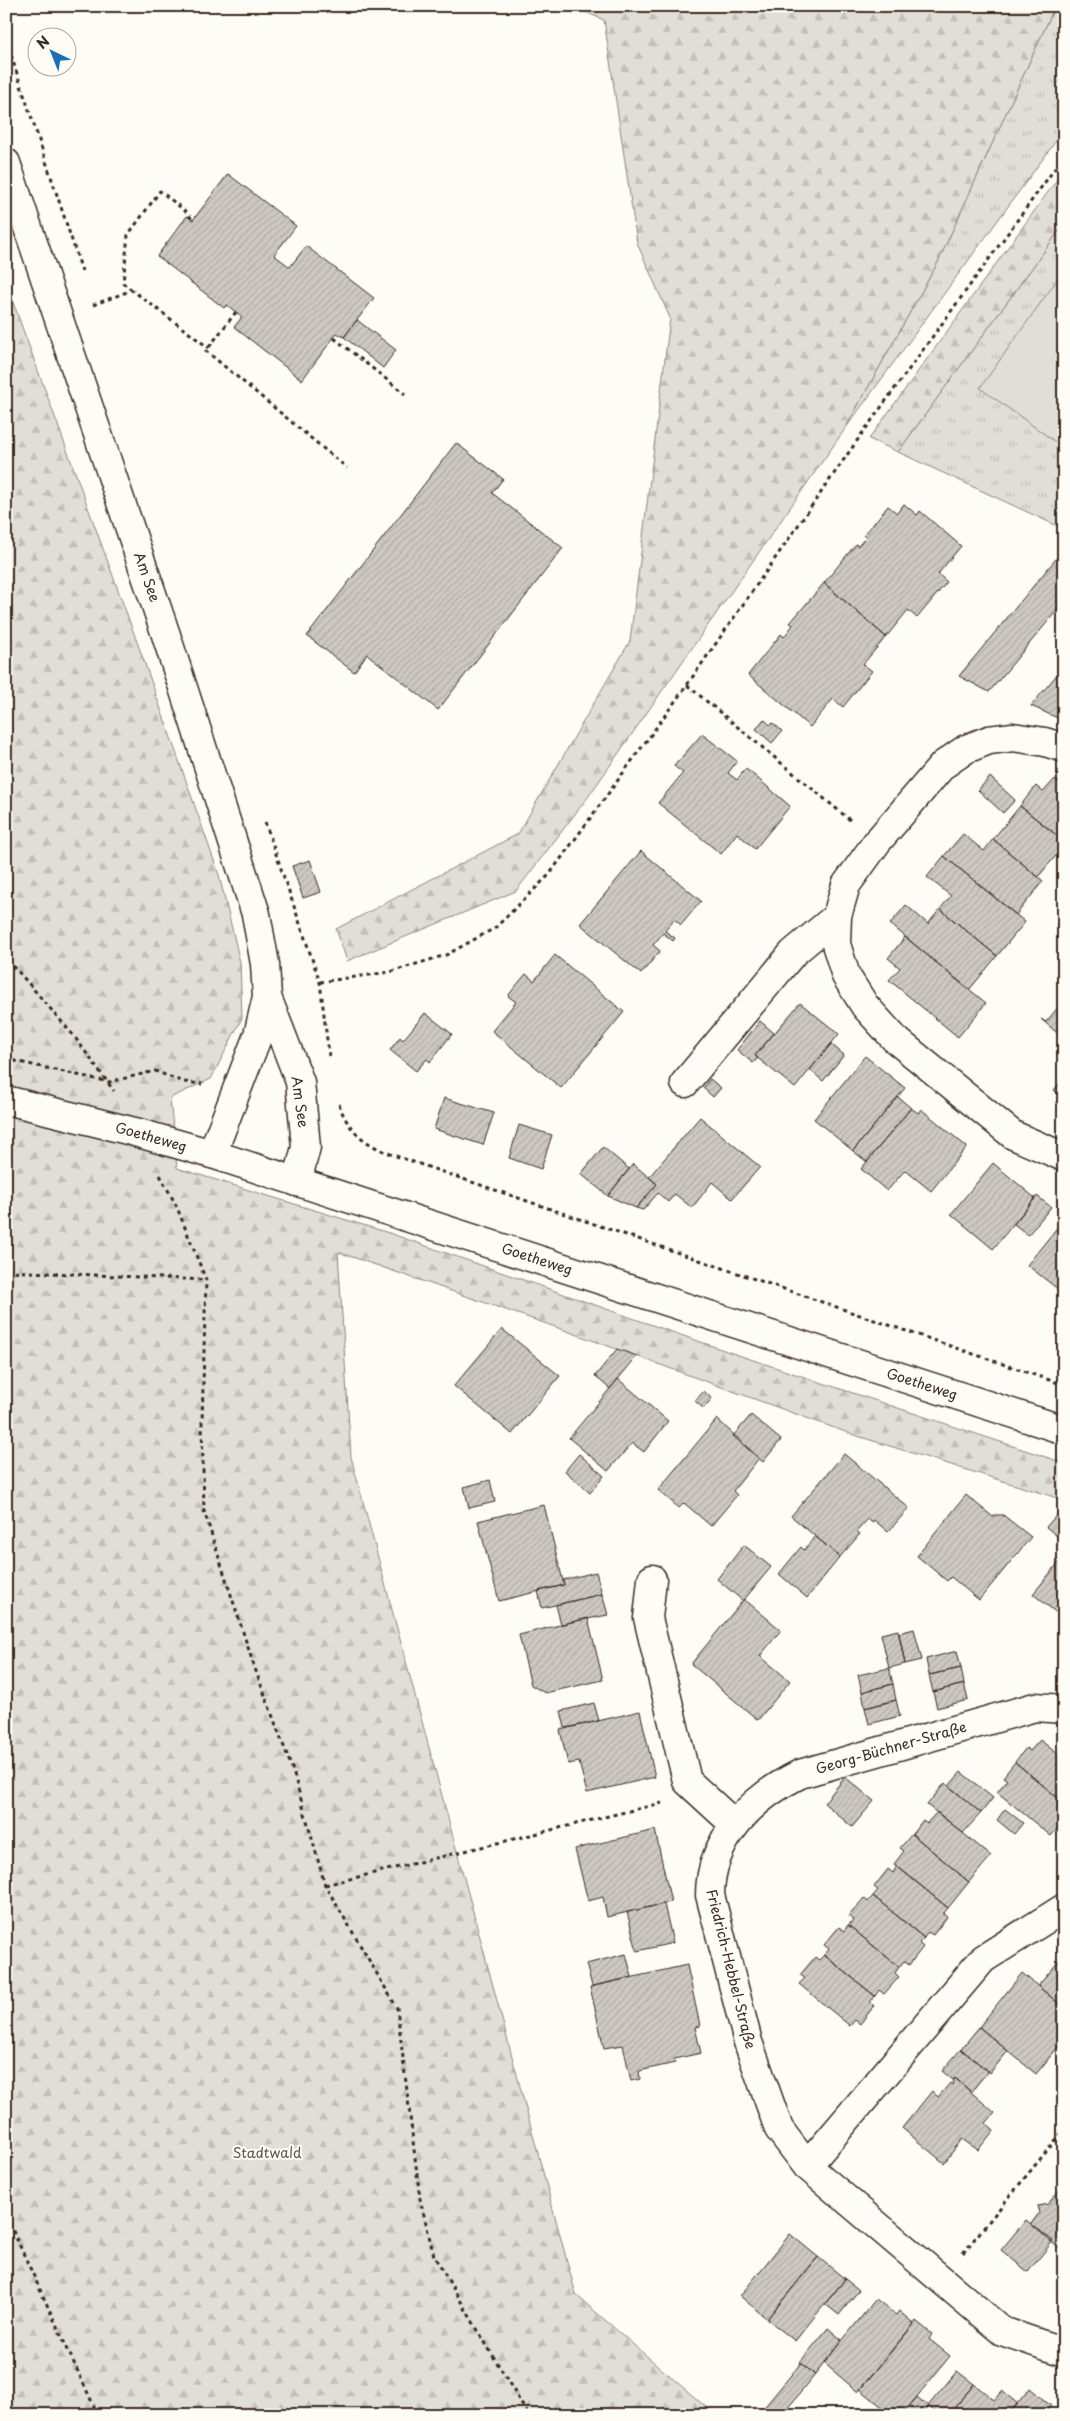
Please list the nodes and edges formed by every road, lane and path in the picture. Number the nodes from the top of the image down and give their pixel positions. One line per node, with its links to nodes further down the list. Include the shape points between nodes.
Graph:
1 (1064, 156): 11 (path, via 861,435)
2 (6, 163): 17 (street, Am See, via 166,635 256,914)
3 (193, 220): 4 (path, via 160,191 128,235 124,283)
4 (132, 290): 5 (path); 8 (path)
5 (93, 305)
6 (236, 312): 8 (path)
7 (334, 338): 9 (path)
8 (209, 348): 10 (path, via 206,351)
9 (406, 394)
10 (348, 468)
11 (687, 685): 13 (path); 16 (path, via 559,861 495,928 446,955 399,969)
12 (1064, 748): 13 (street, via 1013,737 989,740 966,749 937,771)
13 (877, 842): 14 (street, via 846,885)
14 (838, 916): 20 (street, via 793,953); 26 (street, via 836,944 846,976 865,1006 889,1032 1013,1135)
15 (6, 961): 19 (path, via 16,968 74,1036)
16 (320, 982)
17 (267, 997): 21 (street, Am See, via 258,1035); 27 (street, Am See, via 300,1082 306,1147)
18 (6, 1059): 19 (path)
19 (109, 1082): 21 (path, via 155,1071 183,1082); 24 (path)
20 (685, 1083)
21 (237, 1088): 25 (street, Am See)
22 (336, 1097): 30 (path, via 341,1112 369,1145 394,1155)
23 (6, 1100): 24 (street, Goetheweg)
24 (135, 1132): 25 (street, Goetheweg); 29 (path, via 176,1204)
25 (212, 1154): 27 (street, Goetheweg)
26 (1064, 1156)
27 (297, 1182): 31 (street, Goetheweg)
28 (6, 1271): 29 (path)
29 (206, 1280): 36 (path, via 202,1422 204,1511 254,1666 293,1771)
30 (1064, 1384)
31 (1064, 1430)
32 (652, 1579): 34 (street, via 648,1618 687,1781)
33 (1064, 1709): 35 (street, Georg-Büchner-Straße, via 1035,1707 800,1774 765,1795)
34 (698, 1791): 35 (street); 36 (path, via 675,1800)
35 (735, 1825): 39 (street, Friedrich-Hebbel-Straße, via 716,1856 710,1876 710,1895 748,2042 778,2129)
36 (325, 1885): 44 (path, via 397,2008 420,2199 434,2256)
37 (1064, 1908): 39 (street, via 983,1959)
38 (1064, 2130): 41 (path)
39 (807, 2166): 41 (street, Friedrich-Hebbel-Straße)
40 (6, 2216): 43 (path)
41 (940, 2280): 42 (street, Friedrich-Hebbel-Straße, via 1002,2331)
42 (1064, 2352)
43 (98, 2415)
44 (528, 2415)

